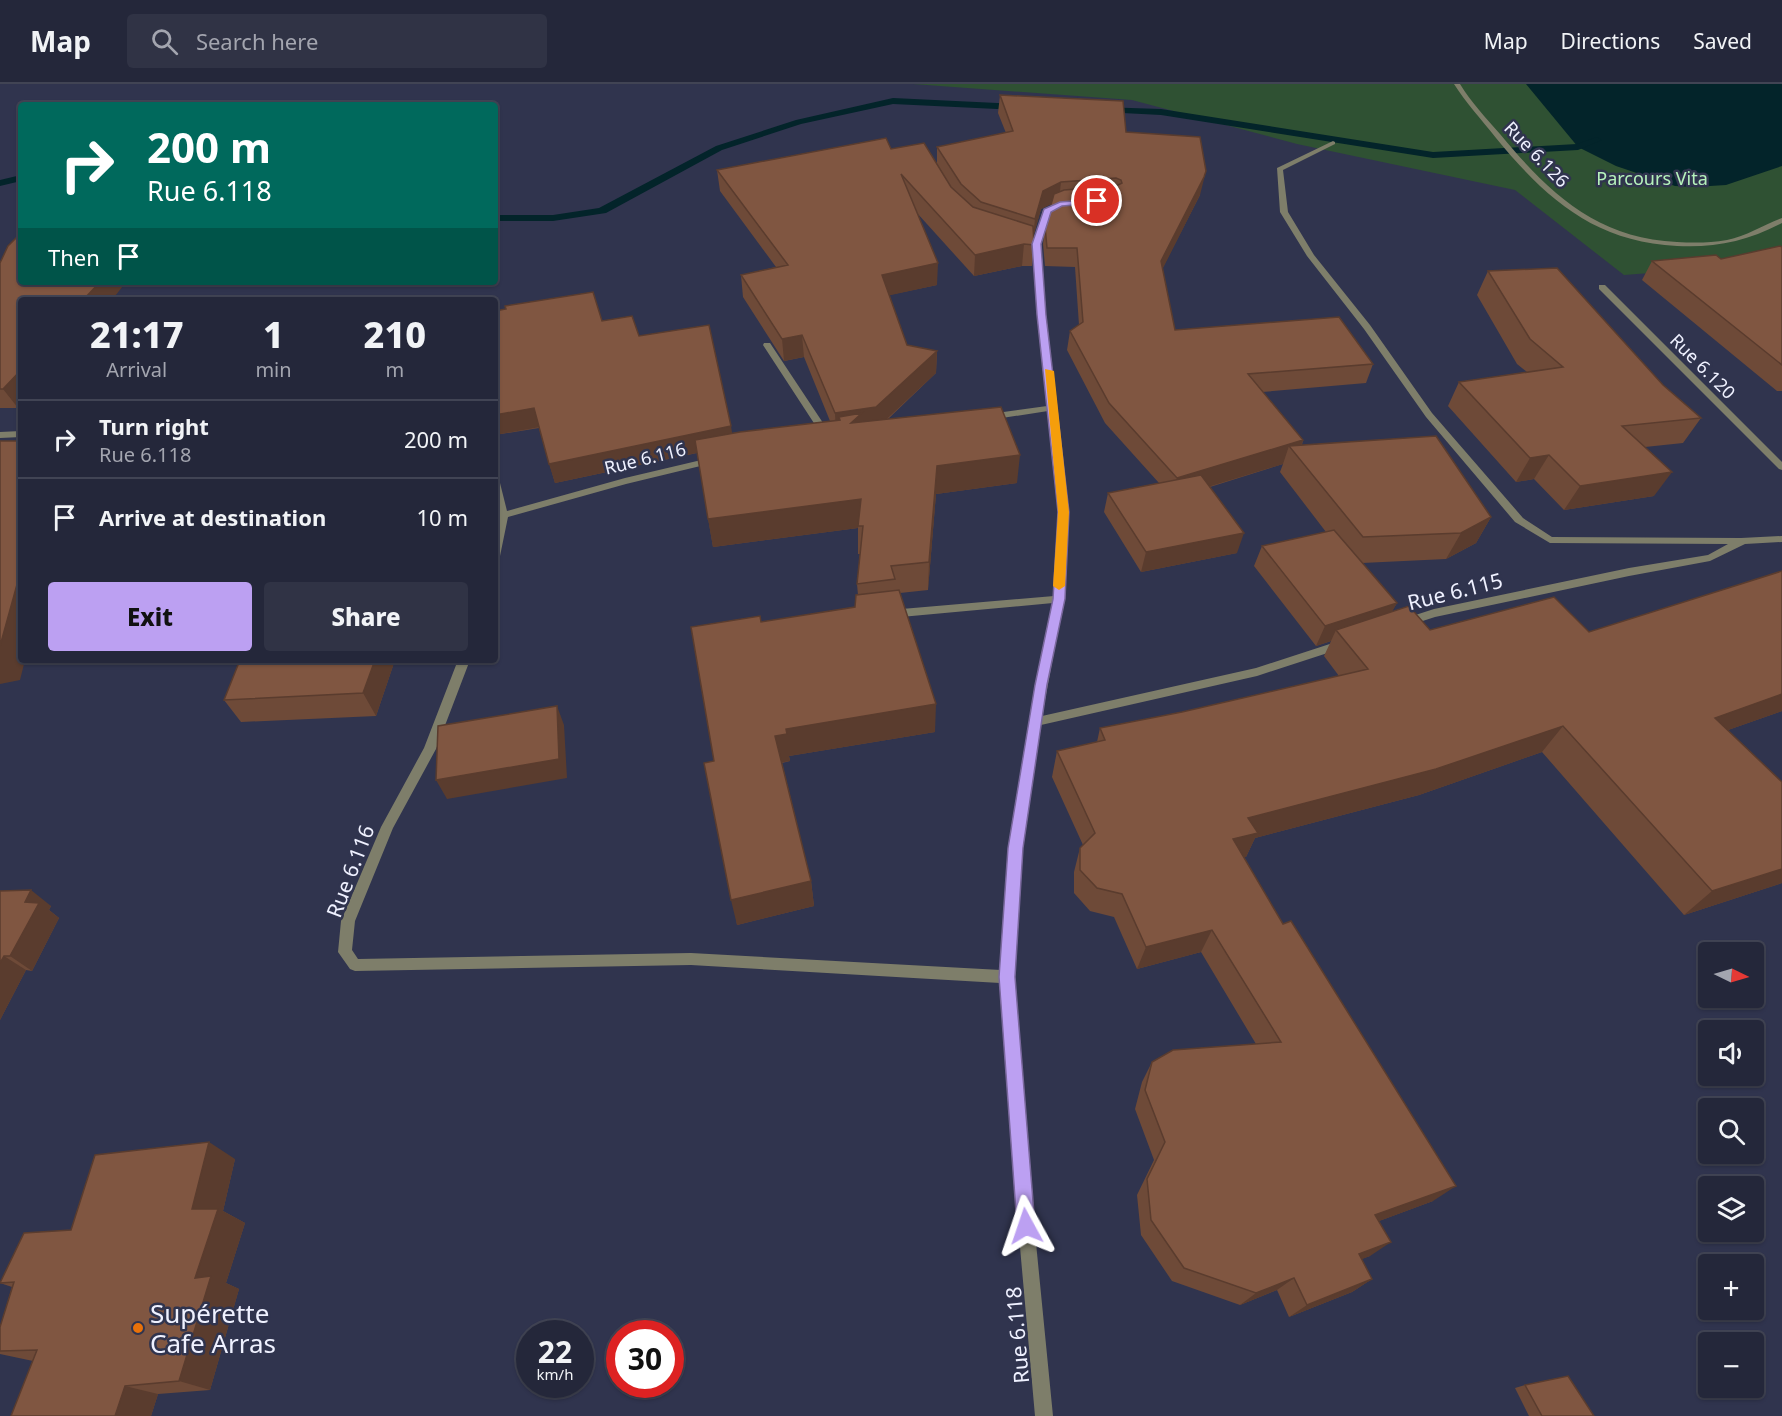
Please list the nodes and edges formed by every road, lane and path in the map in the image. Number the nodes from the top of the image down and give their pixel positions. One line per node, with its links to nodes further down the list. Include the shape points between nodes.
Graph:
1 (1457, 84): 4 (street, Rue 6.126, via 1537,181 1617,234 1686,245 1728,243 1761,233)
2 (1333, 143): 18 (street, via 1279,169 1284,212 1311,256 1429,415 1519,520 1550,540)
3 (1081, 203): 7 (street, Rue 6.118, via 1060,204 1047,210 1032,243)
4 (1782, 220)
5 (1602, 287): 13 (street, Rue 6.120)
6 (767, 345): 11 (street, via 830,441)
7 (1053, 408): 8 (street); 19 (street, Rue 6.118, via 1064,512)
8 (983, 418)
9 (18, 434): 10 (street)
10 (0, 435)
11 (819, 443)
12 (727, 458): 15 (street, Rue 6.116)
13 (1782, 467)
14 (498, 495): 15 (street)
15 (503, 515): 17 (street)
16 (1782, 538): 18 (street, Rue 6.115)
17 (498, 541)
18 (1743, 542): 21 (street, Rue 6.115, via 1710,558 1434,613)
19 (1059, 599): 20 (street); 24 (street, Rue 6.118)
20 (884, 615)
21 (1390, 628)
22 (1357, 639): 24 (street, via 1257,672)
23 (463, 663): 25 (street, Rue 6.116, via 430,749 387,827 348,921 345,952 355,965 691,959)
24 (1036, 722): 25 (street, Rue 6.118, via 1016,848)
25 (1007, 977): 26 (street, Rue 6.118)
26 (1044, 1416)

